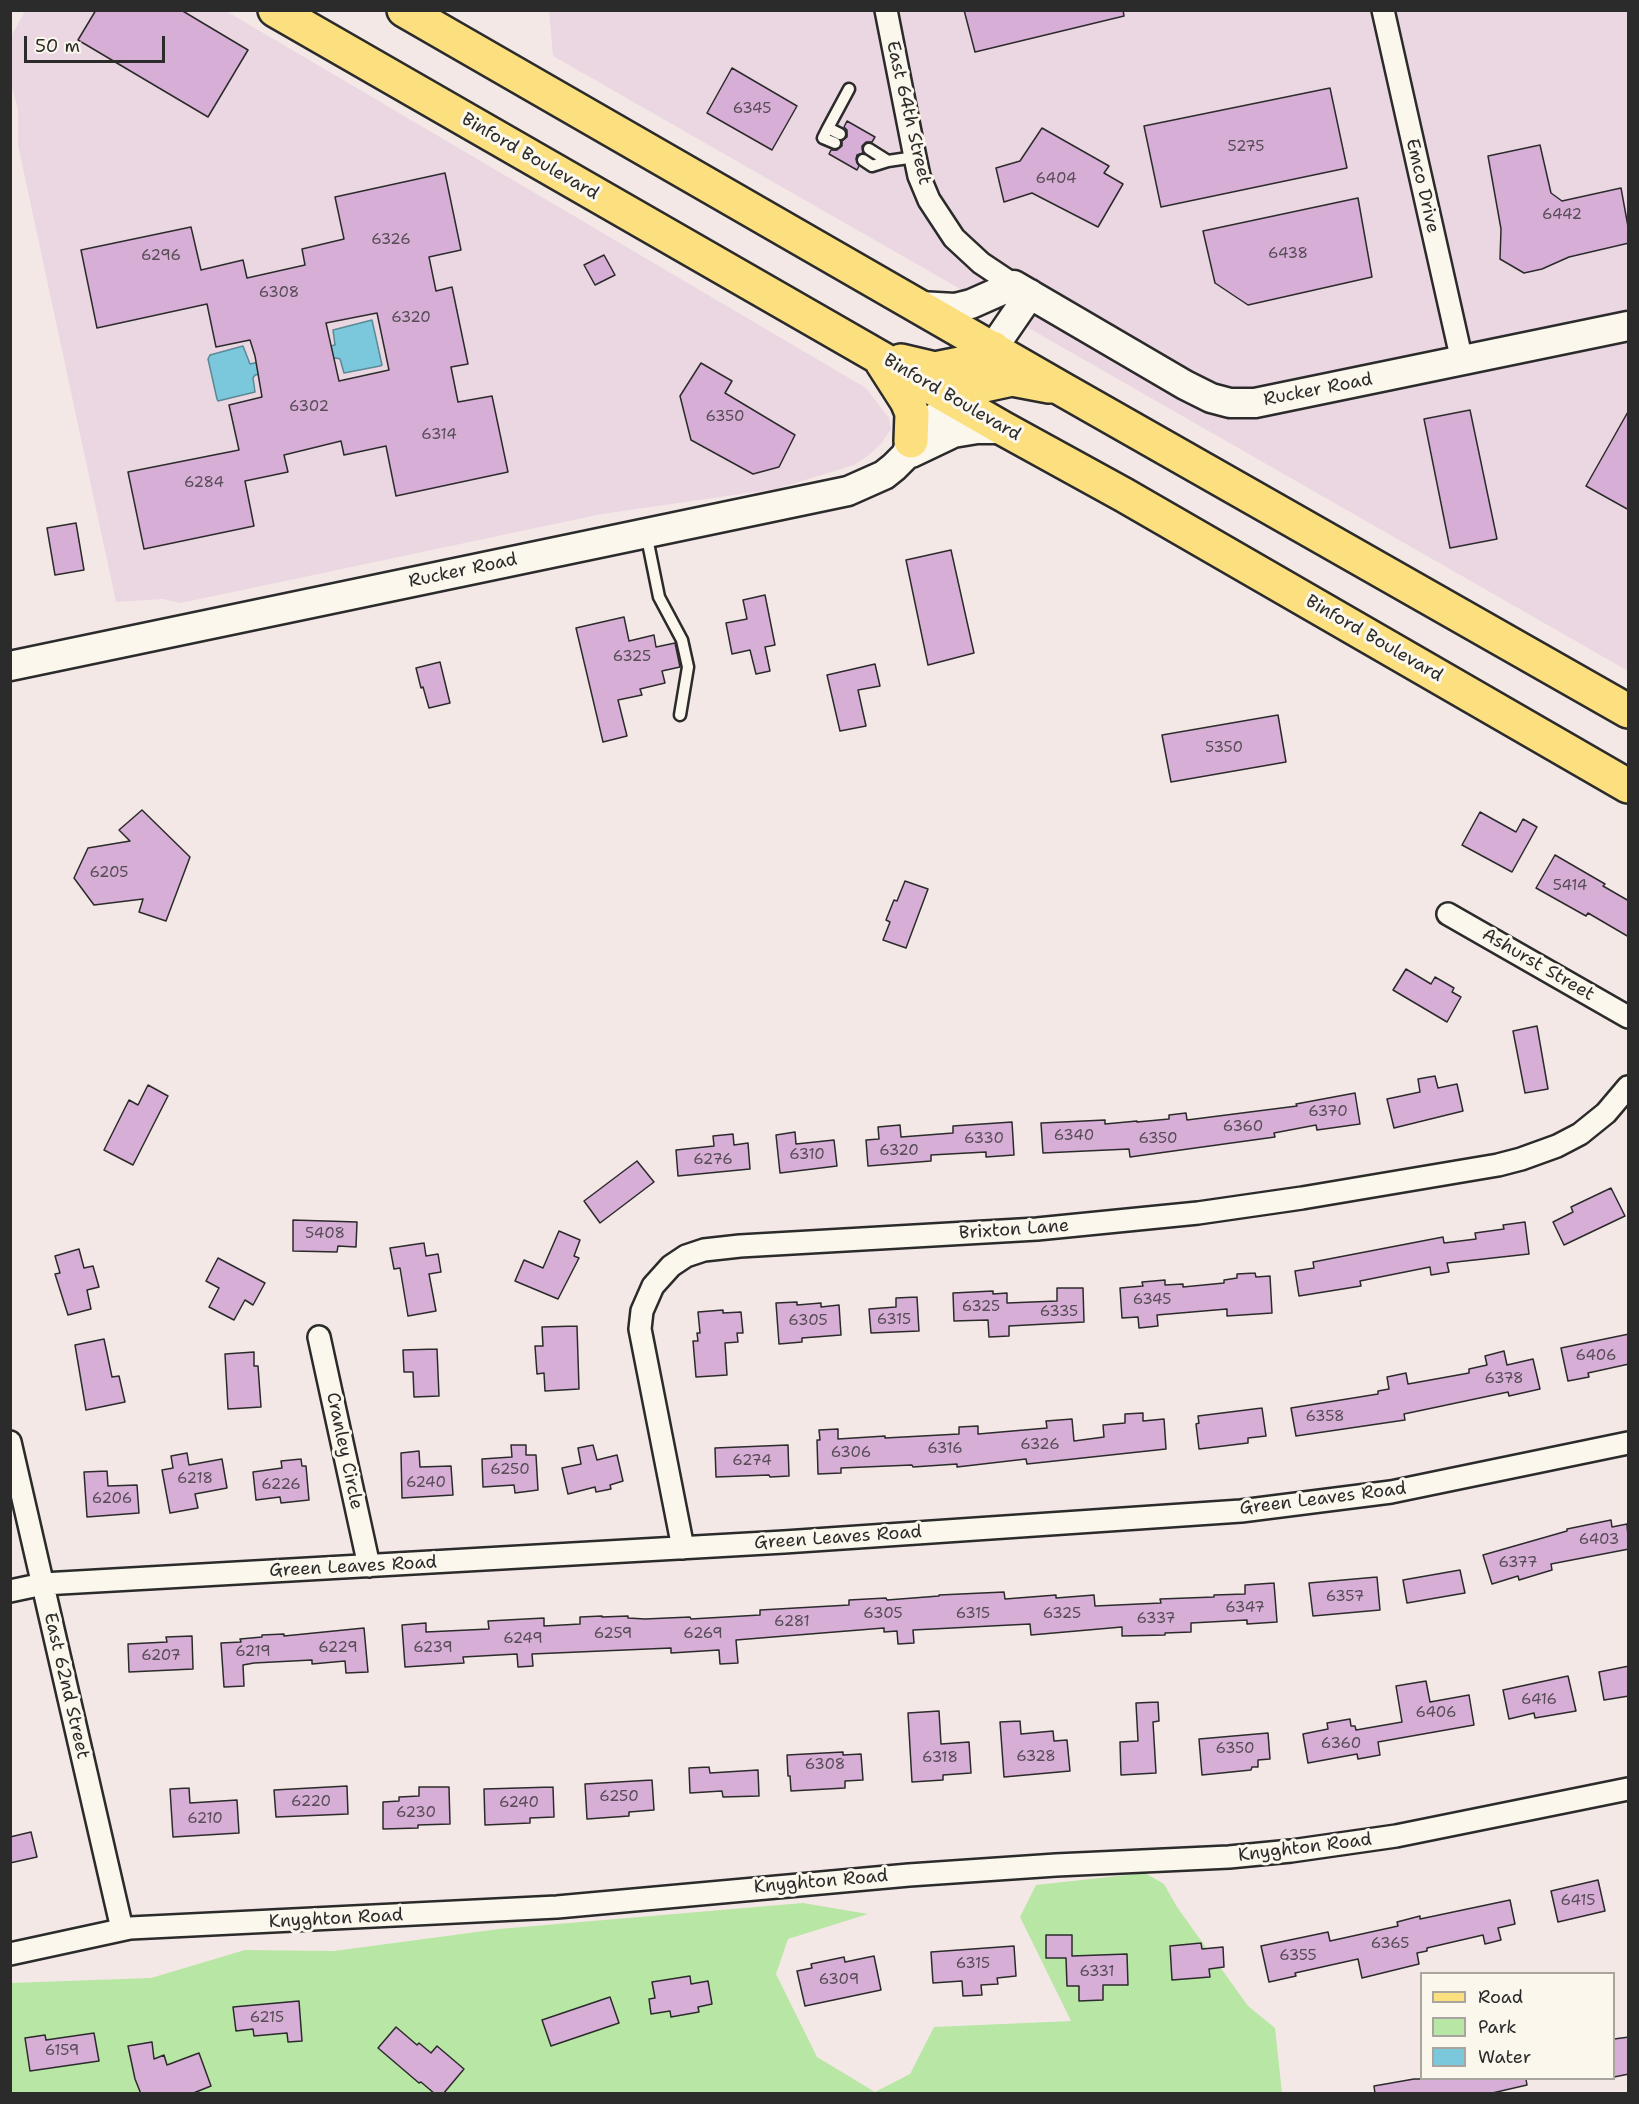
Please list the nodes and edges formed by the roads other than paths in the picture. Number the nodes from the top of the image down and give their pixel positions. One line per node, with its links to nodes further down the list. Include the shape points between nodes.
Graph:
1 (275, 10): 15 (main road, Binford Boulevard)
2 (404, 10): 12 (main road)
3 (886, 10): 8 (street, East 64th Street)
4 (1383, 10): 16 (street, Emco Drive)
5 (849, 90): 6 (lane, via 828,128)
6 (837, 139)
7 (869, 149): 10 (lane)
8 (915, 158): 10 (lane); 11 (street, East 64th Street, via 926,193 947,230 981,263)
9 (863, 160): 10 (lane, via 872,166)
10 (888, 161)
11 (1022, 289): 12 (street, via 955,308); 14 (street); 16 (street, Rucker Road, via 1185,385 1230,403 1255,403)
12 (919, 306): 14 (main road)
13 (1629, 326): 16 (street, Rucker Road)
14 (993, 348): 15 (main road, via 965,363 935,369); 17 (main road)
15 (878, 355): 18 (main road, Binford Boulevard); 20 (main road, via 912,413)
16 (1462, 361)
17 (1062, 389): 18 (main road, via 1012,379); 23 (main road)
18 (954, 400): 19 (main road, Binford Boulevard); 20 (street, Rucker Road)
19 (1004, 429): 20 (street, Rucker Road, via 953,433 921,450); 25 (main road, Binford Boulevard)
20 (909, 448): 21 (street, Rucker Road, via 884,475 848,490)
21 (646, 532): 22 (street, Rucker Road); 24 (lane, via 659,597 682,640 688,667)
22 (10, 666)
23 (1629, 711)
24 (680, 715)
25 (1629, 786)
26 (1448, 914): 27 (street, Ashurst Street)
27 (1629, 1017)
28 (1629, 1087): 32 (street, Brixton Lane, via 1580,1134 1557,1146 1498,1165 1177,1215 1037,1229 752,1245 686,1256 653,1286 642,1311 640,1329)
29 (319, 1337): 33 (street, Cranley Circle)
30 (10, 1442): 34 (street, East 62nd Street)
31 (1629, 1443): 32 (street, Green Leaves Road, via 1418,1487 1294,1505)
32 (683, 1548): 33 (street, Green Leaves Road)
33 (369, 1566): 34 (street, Green Leaves Road)
34 (43, 1584): 35 (street, Green Leaves Road); 37 (street, East 62nd Street)
35 (10, 1591)
36 (1629, 1789): 37 (street, Knyghton Road, via 1378,1839 1256,1855 920,1874 539,1909)
37 (122, 1929): 38 (street, Knyghton Road)
38 (10, 1954)

